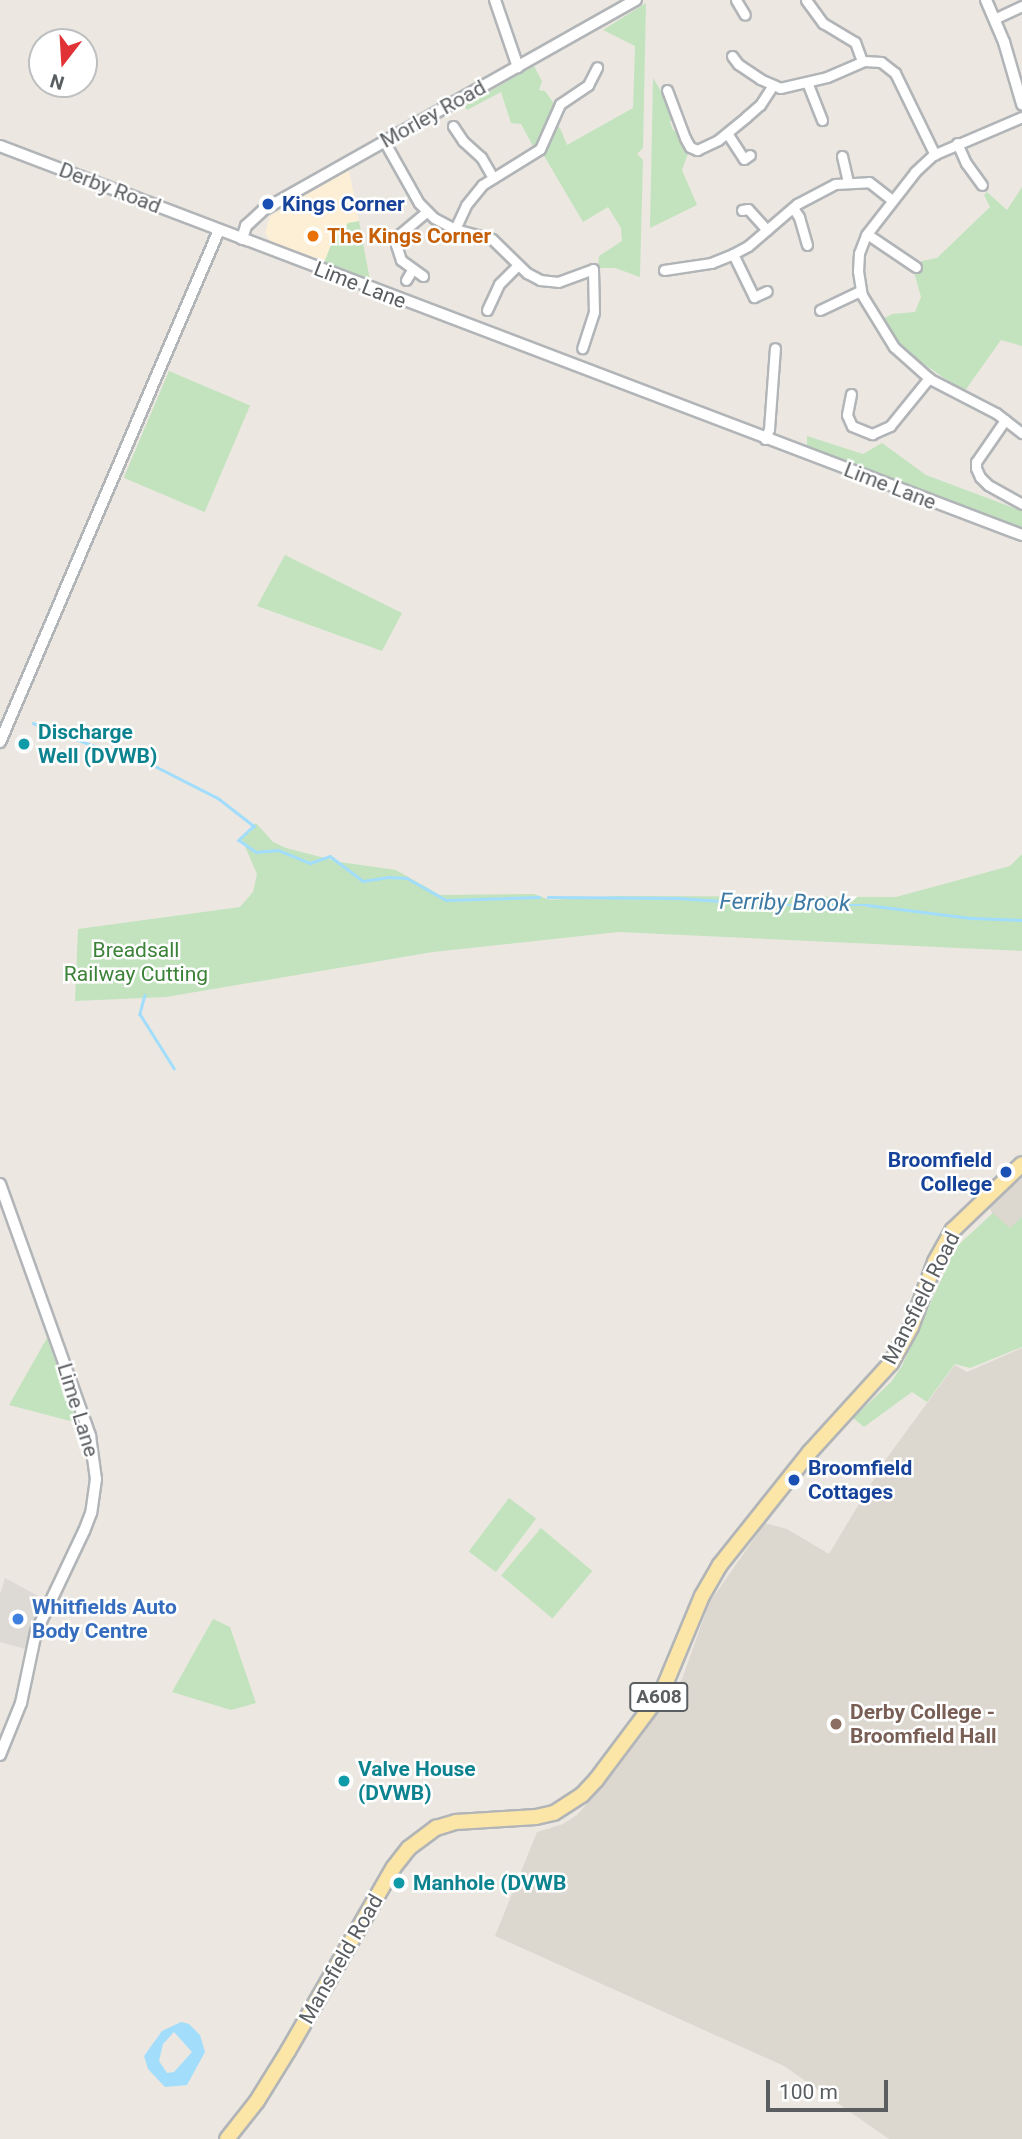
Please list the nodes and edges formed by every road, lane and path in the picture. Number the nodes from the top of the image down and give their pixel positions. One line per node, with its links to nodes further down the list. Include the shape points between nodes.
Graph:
1 (495, 0): 12 (street)
2 (636, 0): 12 (street, Morley Road)
3 (736, 0): 8 (street)
4 (986, 0): 9 (street)
5 (808, 4): 7 (street); 11 (street, via 828,27 851,38)
6 (1022, 6): 9 (street)
7 (800, 13)
8 (745, 15)
9 (994, 19): 17 (street)
10 (732, 56): 15 (street)
11 (862, 61): 14 (street); 26 (street, via 881,62 895,73)
12 (518, 66): 22 (street, Morley Road)
13 (597, 67): 28 (street, via 596,84 560,104 536,153)
14 (807, 82): 15 (street); 19 (street)
15 (773, 86): 21 (street, via 760,105)
16 (667, 90): 21 (street, via 690,147 706,147)
17 (1022, 104)
18 (1022, 117): 23 (street)
19 (822, 120)
20 (453, 126): 28 (street)
21 (727, 133): 25 (street, via 744,159)
22 (384, 141): 34 (street); 39 (street, Morley Road, via 263,210 246,226)
23 (957, 143): 26 (street); 30 (street)
24 (0, 146): 36 (street, Derby Road)
25 (750, 155)
26 (935, 155): 31 (street)
27 (842, 156): 29 (street)
28 (493, 178): 35 (street, via 472,195)
29 (848, 181): 31 (street, via 873,184); 32 (street, via 815,193)
30 (982, 185)
31 (892, 200): 38 (street)
32 (793, 208): 37 (street); 40 (street)
33 (742, 210): 37 (street, via 748,209)
34 (426, 212): 35 (street); 44 (street, via 400,234 396,245 397,256)
35 (455, 229): 42 (street, via 492,239)
36 (219, 230): 39 (street, Lime Lane); 65 (street)
37 (767, 230): 41 (street)
38 (867, 234): 43 (street); 49 (street, via 859,253)
39 (242, 239): 60 (street, Lime Lane)
40 (807, 245)
41 (733, 254): 45 (street, via 711,263); 48 (street, via 754,297)
42 (518, 265): 50 (street); 54 (street, via 534,278 550,282 593,269 592,334)
43 (916, 267)
44 (412, 270): 46 (street); 47 (street)
45 (664, 270)
46 (423, 276)
47 (406, 280)
48 (767, 291)
49 (860, 291): 53 (street); 56 (street, via 894,347)
50 (493, 297): 51 (street); 52 (street)
51 (504, 301)
52 (487, 310)
53 (820, 310)
54 (582, 348)
55 (775, 348): 60 (street)
56 (929, 378): 57 (street, via 890,426 872,433 852,426 847,415); 58 (street)
57 (852, 394)
58 (1005, 420): 59 (street); 61 (street)
59 (1022, 433)
60 (765, 439): 64 (street, Lime Lane)
61 (976, 462): 62 (street); 63 (street, via 980,477)
62 (965, 463)
63 (1022, 504)
64 (1022, 535)
65 (0, 742)
66 (1022, 1164): 69 (main road, Mansfield Road / A608, via 953,1230 934,1262 911,1327 891,1363 800,1463 720,1565 662,1692 603,1771 582,1795 554,1813 456,1822 436,1828 409,1848 282,2061)
67 (0, 1184): 68 (street, Lime Lane, via 96,1464 91,1513 36,1632 19,1710)
68 (0, 1755)
69 (228, 2139)

